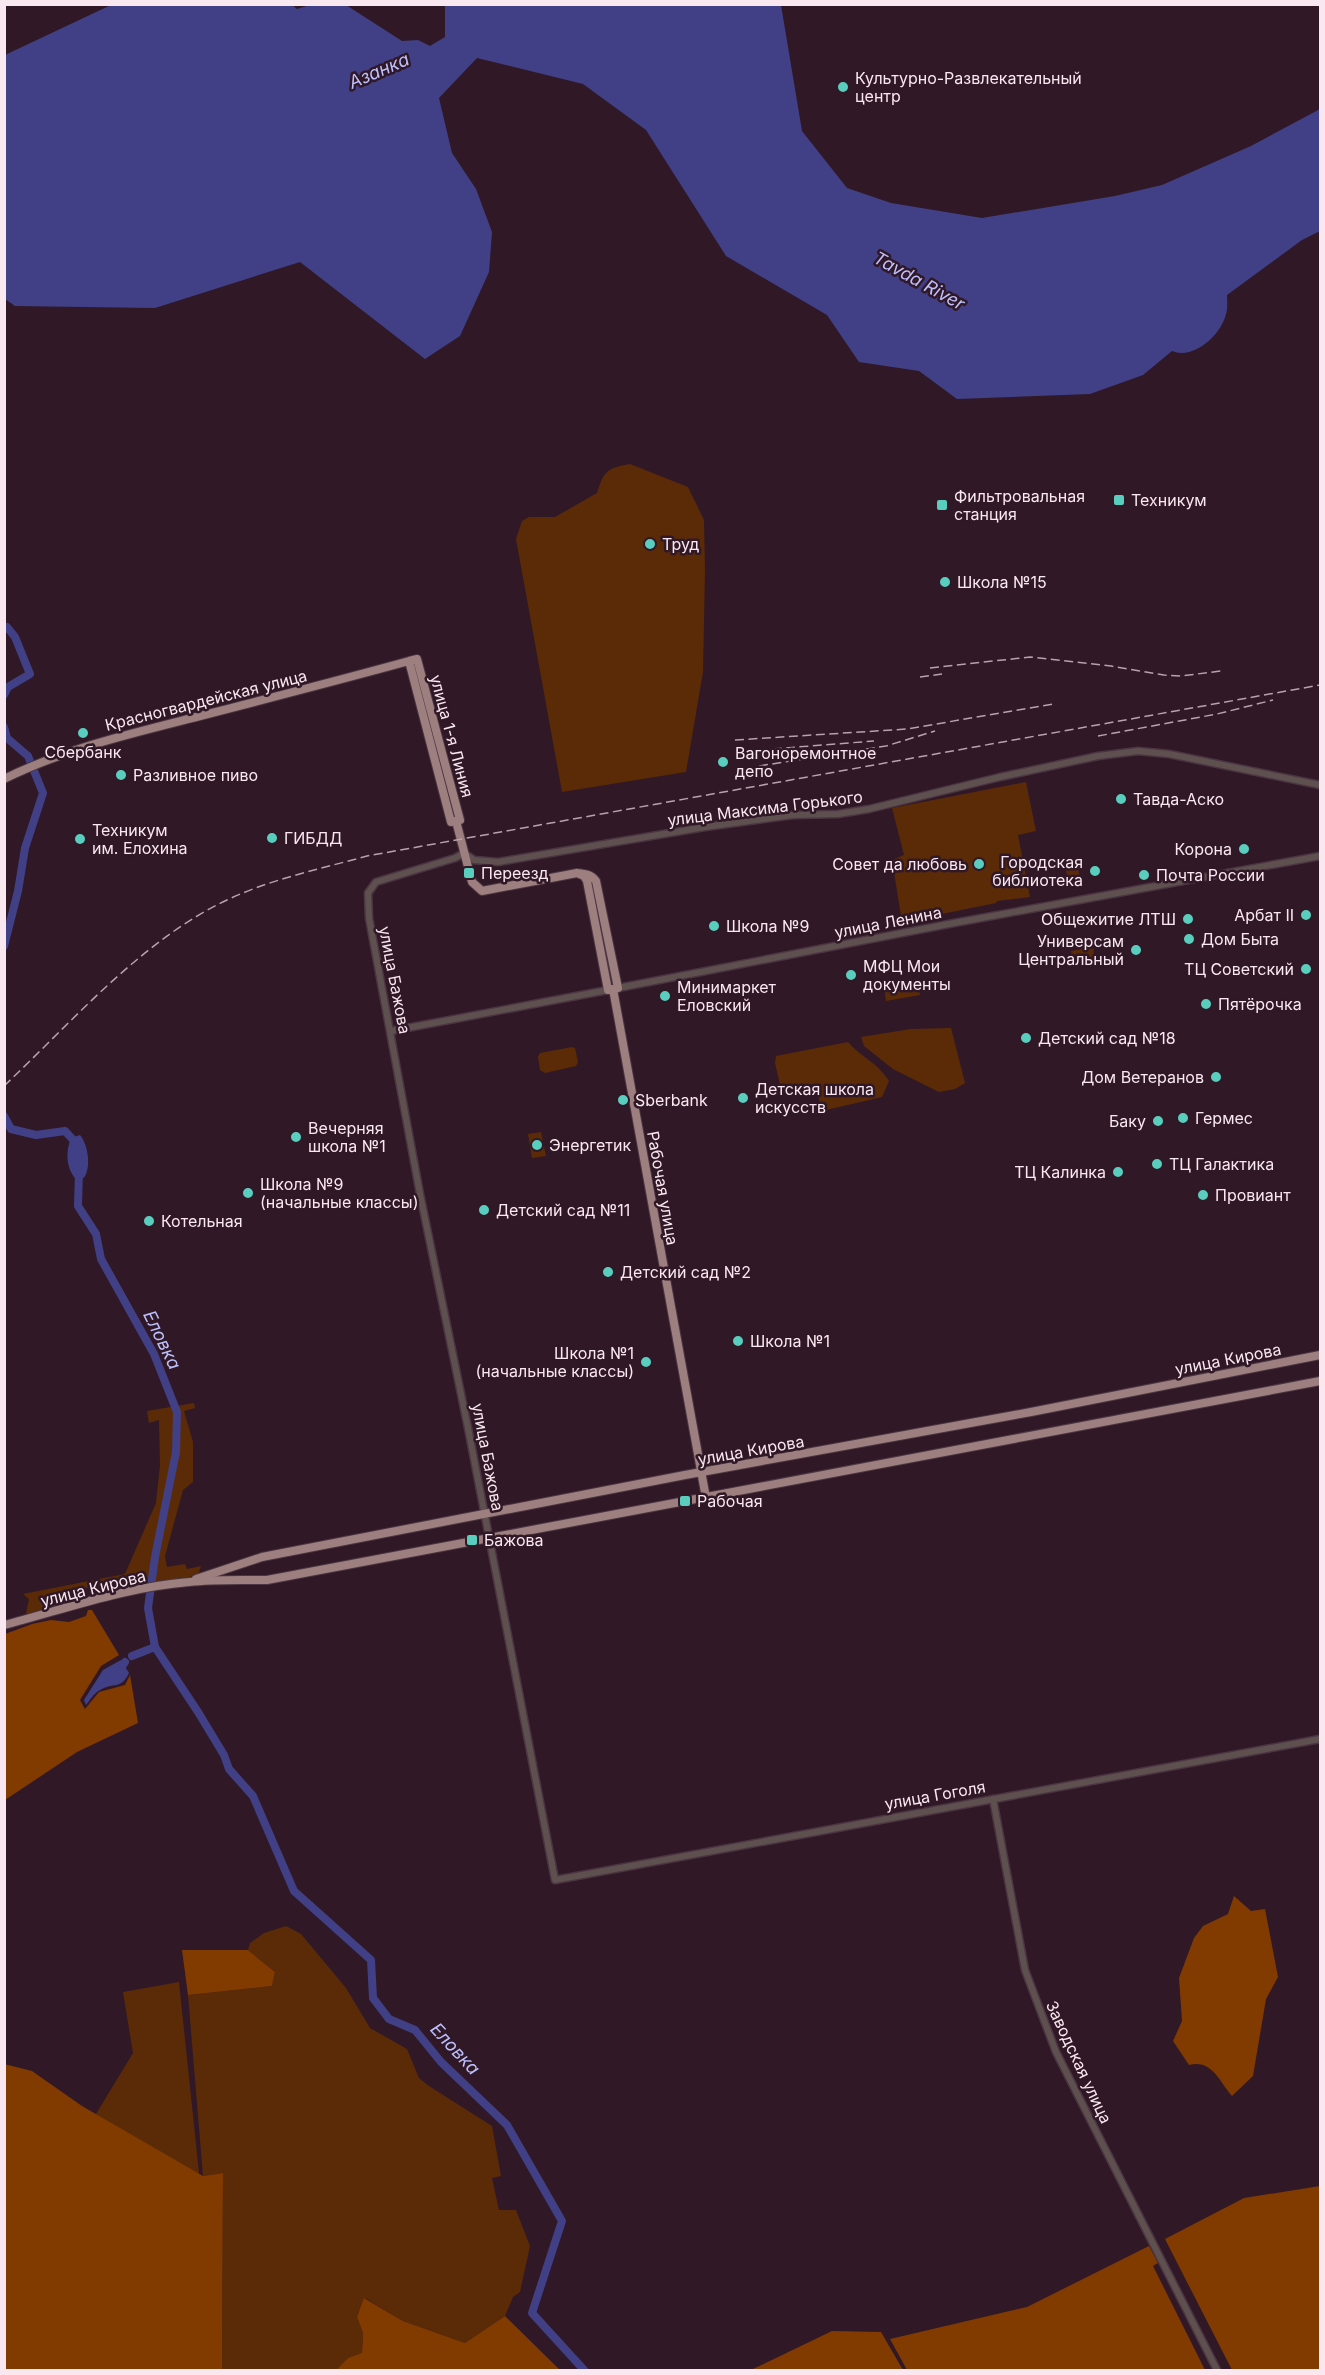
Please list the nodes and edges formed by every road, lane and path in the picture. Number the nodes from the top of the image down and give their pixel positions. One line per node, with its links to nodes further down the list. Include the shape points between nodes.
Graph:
1 (413, 660): 2 (main road, Красногвардейская улица, via 92,743); 4 (main road, улица 1-я Линия)
2 (4, 779)
3 (1320, 785): 4 (street, улица Максима Горького, via 1138,751 1098,756 838,814 775,818 498,862 474,860)
4 (464, 853): 6 (main road, улица 1-я Линия, via 472,882 487,892); 8 (street, улица Бажова, via 382,879 372,886 367,898)
5 (1320, 856): 7 (street, улица Ленина)
6 (577, 873): 7 (main road, Рабочая улица, via 587,881); 7 (main road, Рабочая улица, via 590,875 596,881)
7 (613, 989): 8 (street, улица Ленина); 11 (main road, Рабочая улица)
8 (391, 1031): 13 (street, улица Бажова)
9 (1320, 1355): 11 (main road, улица Кирова)
10 (1320, 1381): 12 (main road, улица Кирова)
11 (702, 1473): 12 (main road, Рабочая улица); 13 (main road, улица Кирова)
12 (706, 1498): 14 (main road, улица Кирова)
13 (485, 1514): 14 (street, улица Бажова); 15 (main road, улица Кирова, via 262,1557)
14 (489, 1537): 15 (main road, улица Кирова, via 267,1580); 19 (street, улица Бажова)
15 (189, 1582): 16 (main road, улица Кирова, via 134,1591)
16 (4, 1625)
17 (1320, 1739): 18 (street, улица Гоголя)
18 (993, 1799): 19 (street, улица Гоголя); 20 (street, Заводская улица, via 1029,1985 1056,2052)
19 (555, 1880)
20 (1217, 2370)

